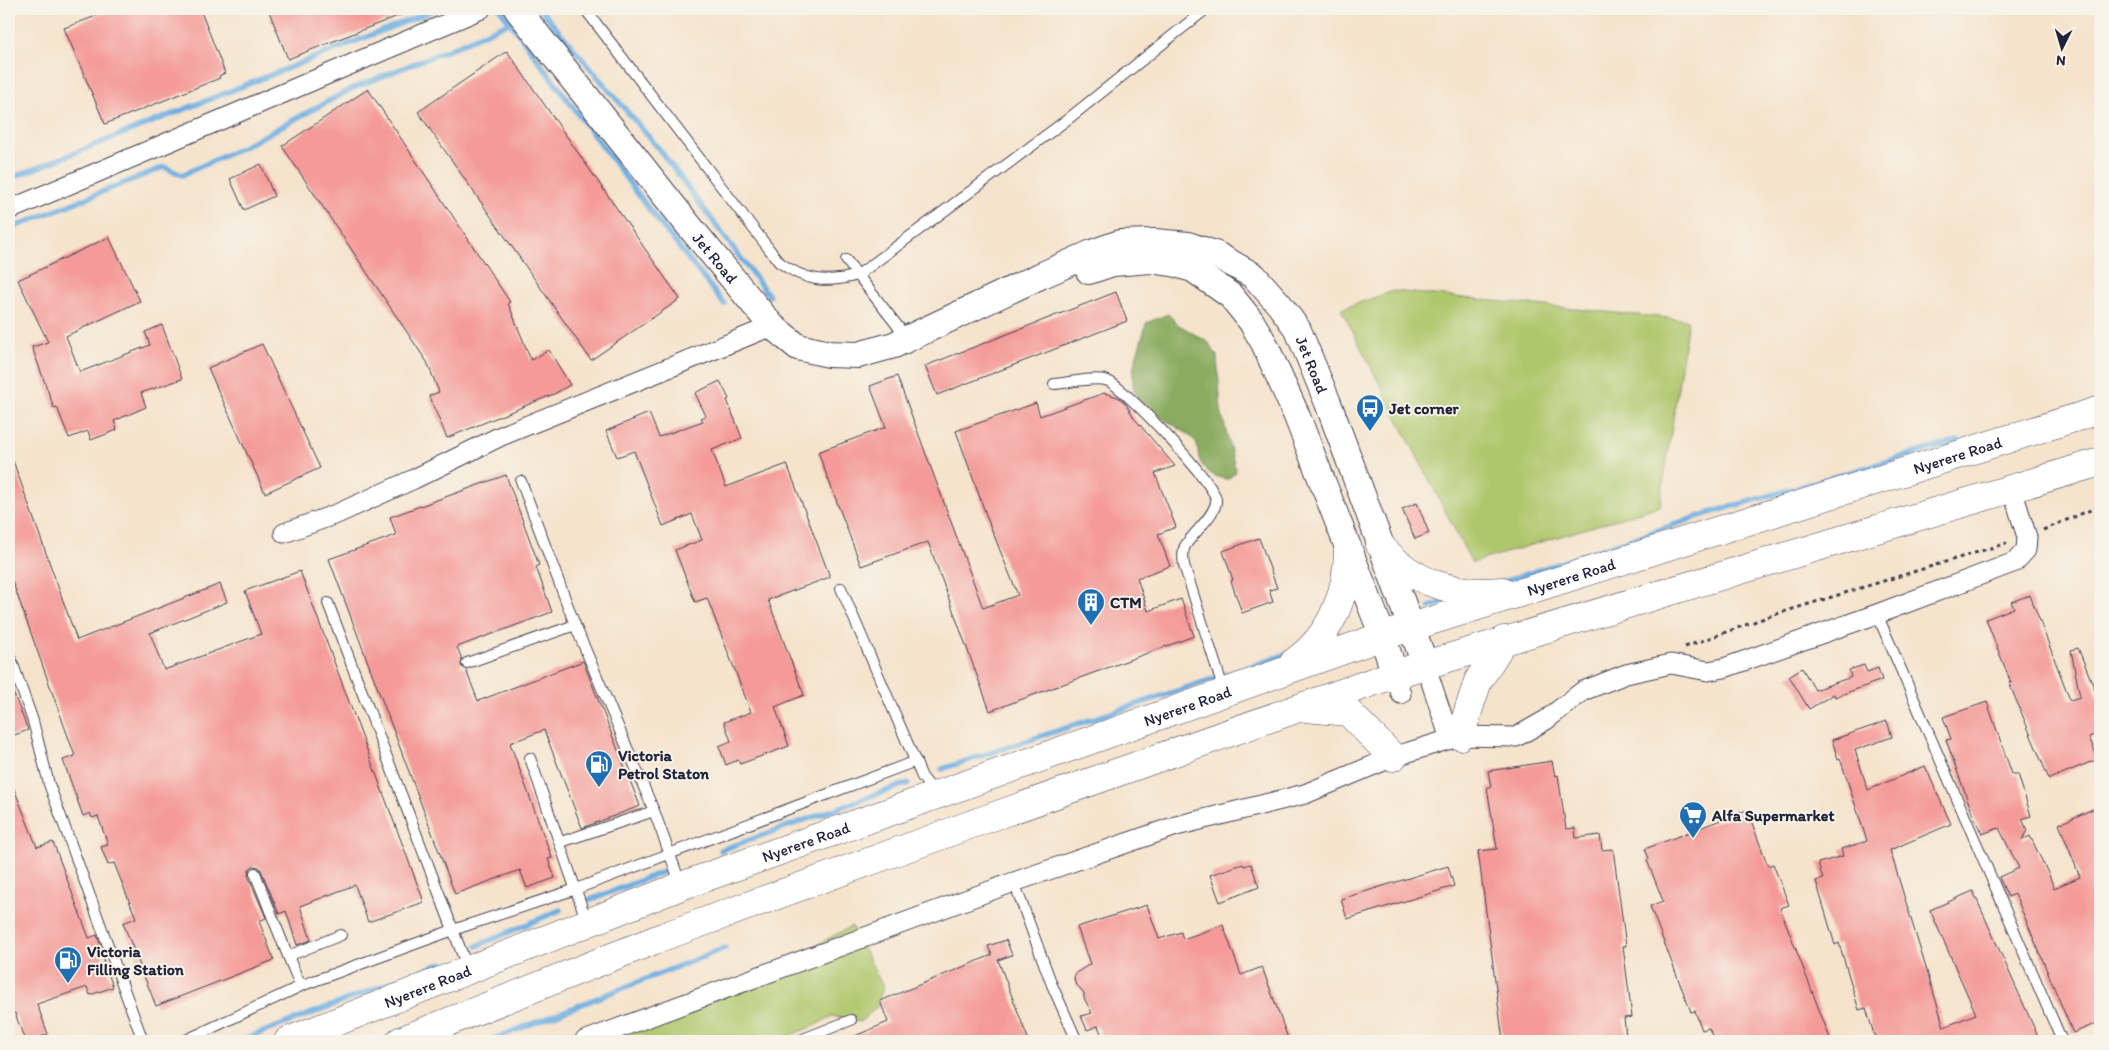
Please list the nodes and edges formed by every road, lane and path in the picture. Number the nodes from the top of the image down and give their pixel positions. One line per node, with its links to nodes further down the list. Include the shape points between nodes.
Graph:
1 (481, 9): 5 (street)
2 (517, 9): 9 (main road, Jet Road)
3 (585, 9): 7 (lane, via 779,262 791,271 820,280 837,281)
4 (1206, 9): 7 (lane, via 1068,119)
5 (9, 210)
6 (846, 260): 7 (lane)
7 (858, 276): 10 (lane)
8 (982, 304): 10 (main road, Jet Road); 19 (main road, Jet Road, via 1092,253 1120,244 1154,242 1188,246 1215,254 1254,276 1298,330); 20 (main road, Jet Road, via 1030,293 1113,263 1150,260 1193,269 1231,296 1264,342 1296,414)
9 (772, 326): 10 (main road, Jet Road, via 798,347 829,354 858,355); 17 (street, via 501,436 347,509)
10 (907, 338)
11 (1054, 384): 35 (lane, via 1107,380 1128,395 1199,472 1214,494 1215,505 1209,516 1185,546 1184,565)
12 (2100, 410): 22 (highway, Nyerere Road)
13 (2100, 462): 15 (highway)
14 (520, 481): 25 (lane)
15 (2012, 489): 18 (street); 28 (highway)
16 (2100, 506): 18 (path)
17 (284, 533)
18 (2027, 537): 24 (street, via 2026,550 2015,562); 29 (path, via 1770,616)
19 (1380, 545): 22 (highway, via 1393,561 1413,575 1438,586 1494,592); 26 (main road, Jet Road)
20 (1348, 549): 27 (main road, Jet Road); 33 (highway, via 1342,597 1320,638 1304,655)
21 (841, 588): 40 (lane)
22 (1533, 589): 26 (highway, Nyerere Road)
23 (328, 603): 50 (lane)
24 (1877, 614): 37 (street, via 1724,668 1708,671 1671,664 1626,674 1582,691 1546,720 1516,737); 63 (lane)
25 (575, 625): 31 (lane); 42 (lane)
26 (1411, 628): 27 (highway, Nyerere Road); 32 (main road, Jet Road)
27 (1383, 636): 33 (highway, Nyerere Road); 34 (main road, Jet Road)
28 (1504, 640): 32 (highway); 37 (highway, via 1478,681)
29 (1687, 647)
30 (9, 653): 56 (lane, via 33,721 49,784)
31 (466, 663)
32 (1425, 664): 34 (highway); 37 (street, Jet Road)
33 (1273, 674): 35 (highway, Nyerere Road)
34 (1398, 684): 36 (highway)
35 (1224, 692): 41 (highway, Nyerere Road)
36 (1299, 707): 38 (highway, via 1348,712); 59 (highway, via 665,936)
37 (1455, 738): 38 (street)
38 (1393, 757): 46 (street, via 1305,794 1176,826)
39 (530, 758): 43 (lane)
40 (916, 761): 41 (lane, via 922,777); 44 (lane)
41 (936, 796): 47 (highway, Nyerere Road)
42 (654, 810): 43 (lane); 44 (lane)
43 (561, 842): 48 (lane)
44 (669, 852): 47 (lane); 48 (lane)
45 (255, 873): 52 (lane)
46 (1014, 882): 60 (street); 62 (lane, via 1052,985)
47 (681, 886): 49 (highway, Nyerere Road)
48 (576, 888): 49 (lane); 50 (lane)
49 (587, 923): 53 (highway, Nyerere Road)
50 (453, 930): 53 (lane); 54 (lane)
51 (341, 936): 52 (lane)
52 (288, 956): 54 (lane)
53 (468, 970): 58 (highway, Nyerere Road)
54 (303, 985): 57 (lane)
55 (851, 1020): 61 (lane)
56 (143, 1041)
57 (184, 1041)
58 (288, 1041)
59 (400, 1041)
60 (584, 1041)
61 (798, 1041)
62 (1077, 1041)
63 (2062, 1041)

